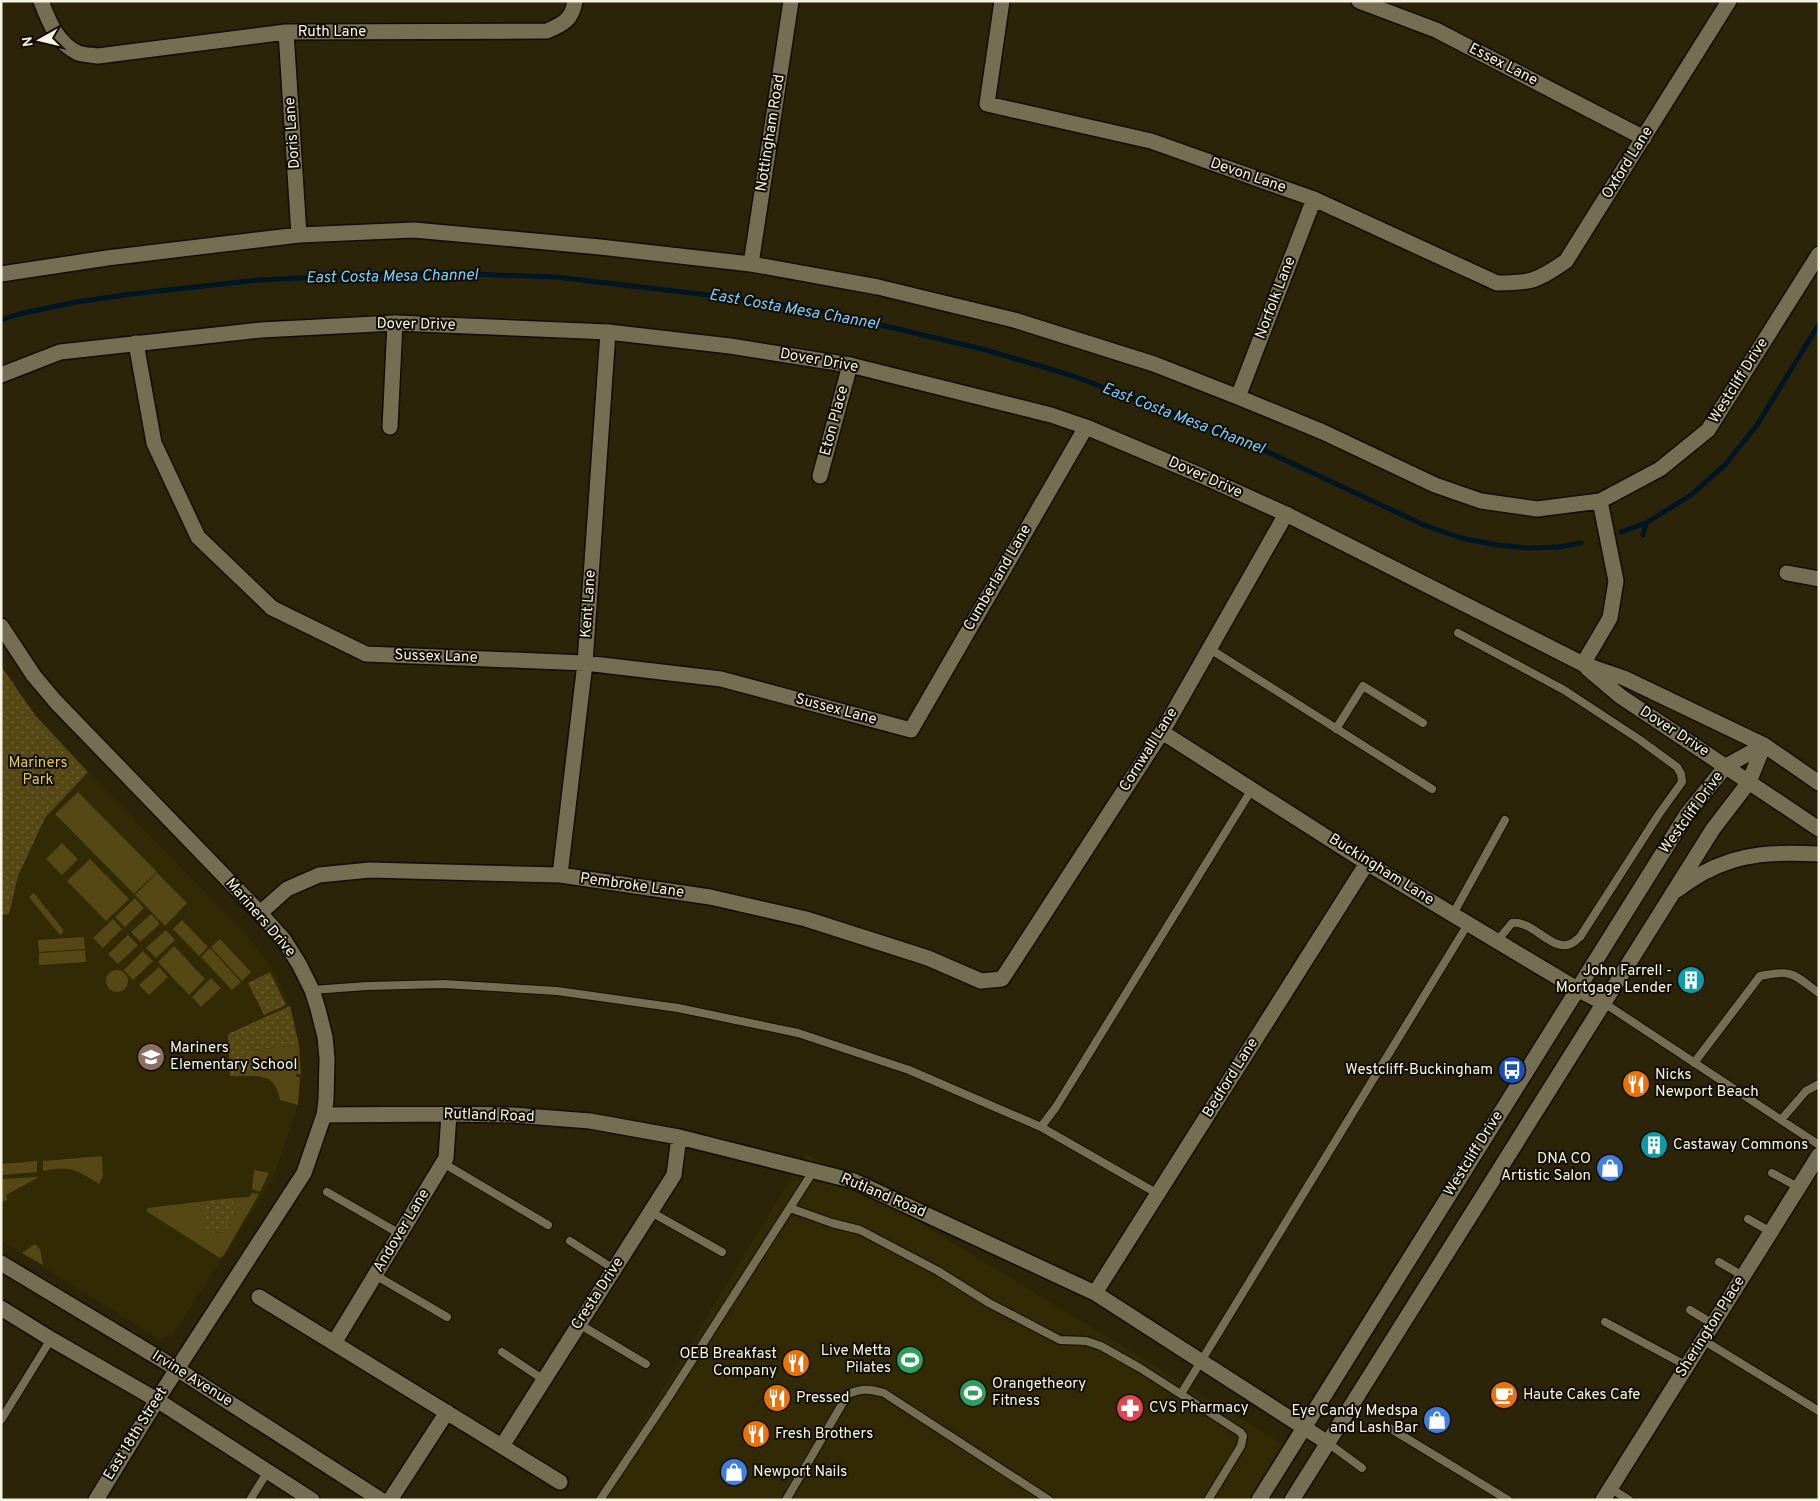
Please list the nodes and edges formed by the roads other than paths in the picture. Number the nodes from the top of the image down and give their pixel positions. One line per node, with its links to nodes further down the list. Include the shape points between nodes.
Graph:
1 (41, 1): 7 (street, Ruth Lane, via 61,41 79,53 98,56)
2 (575, 1): 7 (street, Ruth Lane, via 566,23 547,31)
3 (791, 1): 12 (street, Nottingham Road)
4 (1002, 1): 9 (street, Devon Lane, via 987,104 1151,141)
5 (1359, 1): 8 (street, Essex Lane, via 1436,30)
6 (1729, 1): 8 (street, Oxford Lane)
7 (286, 32): 10 (street, Doris Lane)
8 (1644, 138): 14 (street, Oxford Lane, via 1566,262 1543,277 1525,283)
9 (1314, 199): 14 (street, Devon Lane); 20 (street, Norfolk Lane)
10 (299, 235): 12 (street, via 414,230); 13 (street)
11 (1819, 254): 24 (street, Westcliff Drive, via 1708,430 1660,469)
12 (751, 264): 20 (street, via 878,287 1014,320 1154,364)
13 (1, 274)
14 (1497, 284)
15 (395, 324): 16 (street, Dover Drive); 17 (street, Dover Drive, via 260,330); 21 (street)
16 (608, 332): 18 (street, Dover Drive, via 730,346); 31 (street, Kent Lane)
17 (136, 343): 19 (street, Dover Drive, via 60,352); 31 (street, Sussex Lane, via 154,443 198,536 272,608 366,654)
18 (850, 365): 22 (street, Dover Drive, via 1051,415); 23 (street, Eton Place)
19 (1, 375)
20 (1238, 397): 24 (street, via 1323,432 1436,485 1481,501 1537,509)
21 (390, 427)
22 (1086, 427): 25 (street, Dover Drive); 35 (street, Cumberland Lane)
23 (820, 476)
24 (1600, 501): 32 (street, via 1616,581 1610,618)
25 (1286, 514): 30 (street, Cornwall Lane); 32 (street, Dover Drive)
26 (1788, 573): 27 (street)
27 (1819, 579)
28 (1, 626): 49 (street, Mariners Drive, via 34,676 56,702)
29 (1458, 633): 52 (lane, via 1564,690 1640,740 1677,767 1681,774 1682,782 1580,937 1570,944 1561,945 1517,922 1512,923)
30 (1210, 650): 34 (lane); 36 (street, Cornwall Lane)
31 (585, 663): 35 (street, Sussex Lane, via 721,679); 47 (street, Kent Lane)
32 (1582, 664): 37 (street, Dover Drive, via 1624,678); 38 (street, Dover Drive, via 1620,696)
33 (1423, 722): 34 (lane, via 1363,686)
34 (1336, 729): 42 (lane)
35 (911, 730)
36 (1162, 732): 41 (street, Buckingham Lane); 53 (street, Cornwall Lane)
37 (1764, 746): 38 (street, Westcliff Drive); 39 (street, Westcliff Drive); 40 (street, Dover Drive)
38 (1726, 766): 39 (street, Dover Drive); 54 (street, Westcliff Drive, via 1687,814)
39 (1749, 782): 44 (street, Dover Drive); 48 (street, Westcliff Drive, via 1712,829)
40 (1819, 783)
41 (1252, 789): 46 (street, Buckingham Lane); 63 (lane)
42 (1432, 789)
43 (1505, 820): 50 (lane)
44 (1819, 829)
45 (1819, 854): 48 (street, via 1790,852 1731,860 1702,873)
46 (1367, 863): 50 (street, Buckingham Lane); 72 (street, Bedford Lane)
47 (560, 875): 49 (street, Pembroke Lane, via 370,870 319,875 287,889); 53 (street, Pembroke Lane, via 710,897 806,919 928,958 981,982)
48 (1672, 894): 57 (street, Westcliff Drive)
49 (260, 913): 55 (street, Mariners Drive, via 284,940)
50 (1453, 914): 51 (street, Buckingham Lane)
51 (1468, 924): 52 (street, Buckingham Lane); 98 (lane)
52 (1497, 941): 54 (street, Buckingham Lane)
53 (1002, 979)
54 (1577, 989): 57 (street, Buckingham Lane); 109 (street, Westcliff Drive)
55 (312, 990): 61 (street, Mariners Drive, via 325,1037); 63 (lane, via 444,984 556,991 678,1008 798,1033 909,1070)
56 (1819, 993): 58 (lane, via 1792,974 1778,972 1760,976)
57 (1604, 1003): 58 (lane); 110 (street, Westcliff Drive)
58 (1694, 1063): 62 (lane)
59 (1819, 1084): 62 (lane, via 1806,1091)
60 (449, 1114): 61 (street, Rutland Road); 64 (street, Rutland Road, via 590,1121); 67 (street, Andover Lane)
61 (324, 1115): 101 (street, Mariners Drive, via 304,1173)
62 (1781, 1120): 65 (lane)
63 (1041, 1127): 72 (lane)
64 (679, 1137): 68 (street, Rutland Road); 74 (street, Cresta Drive, via 674,1175)
65 (1819, 1145)
66 (1819, 1155): 70 (street, Sherington Place)
67 (443, 1164): 76 (lane); 78 (street, Andover Lane)
68 (814, 1170): 73 (lane); 86 (street, Rutland Road, via 854,1181)
69 (1772, 1173): 70 (lane)
70 (1798, 1187): 77 (street, Sherington Place)
71 (327, 1192): 78 (lane)
72 (1158, 1194): 86 (street, Bedford Lane)
73 (790, 1208): 103 (lane, via 860,1230 1060,1340 1086,1341 1113,1352); 121 (lane)
74 (651, 1212): 80 (lane); 83 (street, Cresta Drive)
75 (1748, 1219): 77 (lane)
76 (548, 1225)
77 (1771, 1232): 85 (street, Sherington Place)
78 (400, 1234): 84 (street, Andover Lane)
79 (570, 1241): 83 (lane)
80 (722, 1252)
81 (1719, 1262): 85 (lane)
82 (1, 1263): 101 (street, Irvine Avenue)
83 (614, 1269): 92 (street, Cresta Drive)
84 (375, 1275): 90 (lane); 96 (street, Andover Lane)
85 (1743, 1276): 93 (street, Sherington Place)
86 (1095, 1293): 98 (street, Rutland Road)
87 (259, 1297): 96 (street)
88 (1, 1308): 94 (street)
89 (1690, 1310): 93 (lane)
90 (447, 1317)
91 (1605, 1322): 100 (lane)
92 (579, 1324): 99 (lane); 102 (street, Cresta Drive)
93 (1713, 1324): 95 (street, Sherington Place)
94 (51, 1339): 104 (street); 107 (lane)
95 (1703, 1340): 100 (street, Sherington Place); 105 (lane)
96 (334, 1343): 106 (street)
97 (502, 1352): 102 (lane)
98 (1201, 1362): 103 (lane); 109 (street, Rutland Road)
99 (646, 1364)
100 (1686, 1366): 115 (street, Sherington Place)
101 (176, 1368): 104 (street, East 18th Street); 119 (street, Irvine Avenue)
102 (544, 1380): 111 (street, Cresta Drive)
103 (1181, 1394): 124 (lane, via 1243,1436 1241,1446)
104 (157, 1400): 113 (street); 116 (street, East 18th Street)
105 (1819, 1411)
106 (447, 1412): 111 (street); 120 (street)
107 (1, 1420)
108 (1388, 1427): 127 (lane)
109 (1303, 1428): 110 (street, Rutland Road); 125 (street, Westcliff Drive)
110 (1328, 1443): 112 (lane); 126 (street, Westcliff Drive)
111 (502, 1446): 114 (street)
112 (1362, 1468)
113 (268, 1471): 117 (lane); 118 (street)
114 (560, 1482)
115 (1607, 1494): 128 (lane)
116 (96, 1500)
117 (250, 1500)
118 (312, 1500)
119 (381, 1500)
120 (390, 1500)
121 (600, 1500)
122 (786, 1500): 123 (lane, via 848,1394 870,1388 884,1393)
123 (1049, 1500)
124 (1208, 1500)
125 (1259, 1500)
126 (1292, 1500)
127 (1508, 1500)
128 (1629, 1500)

